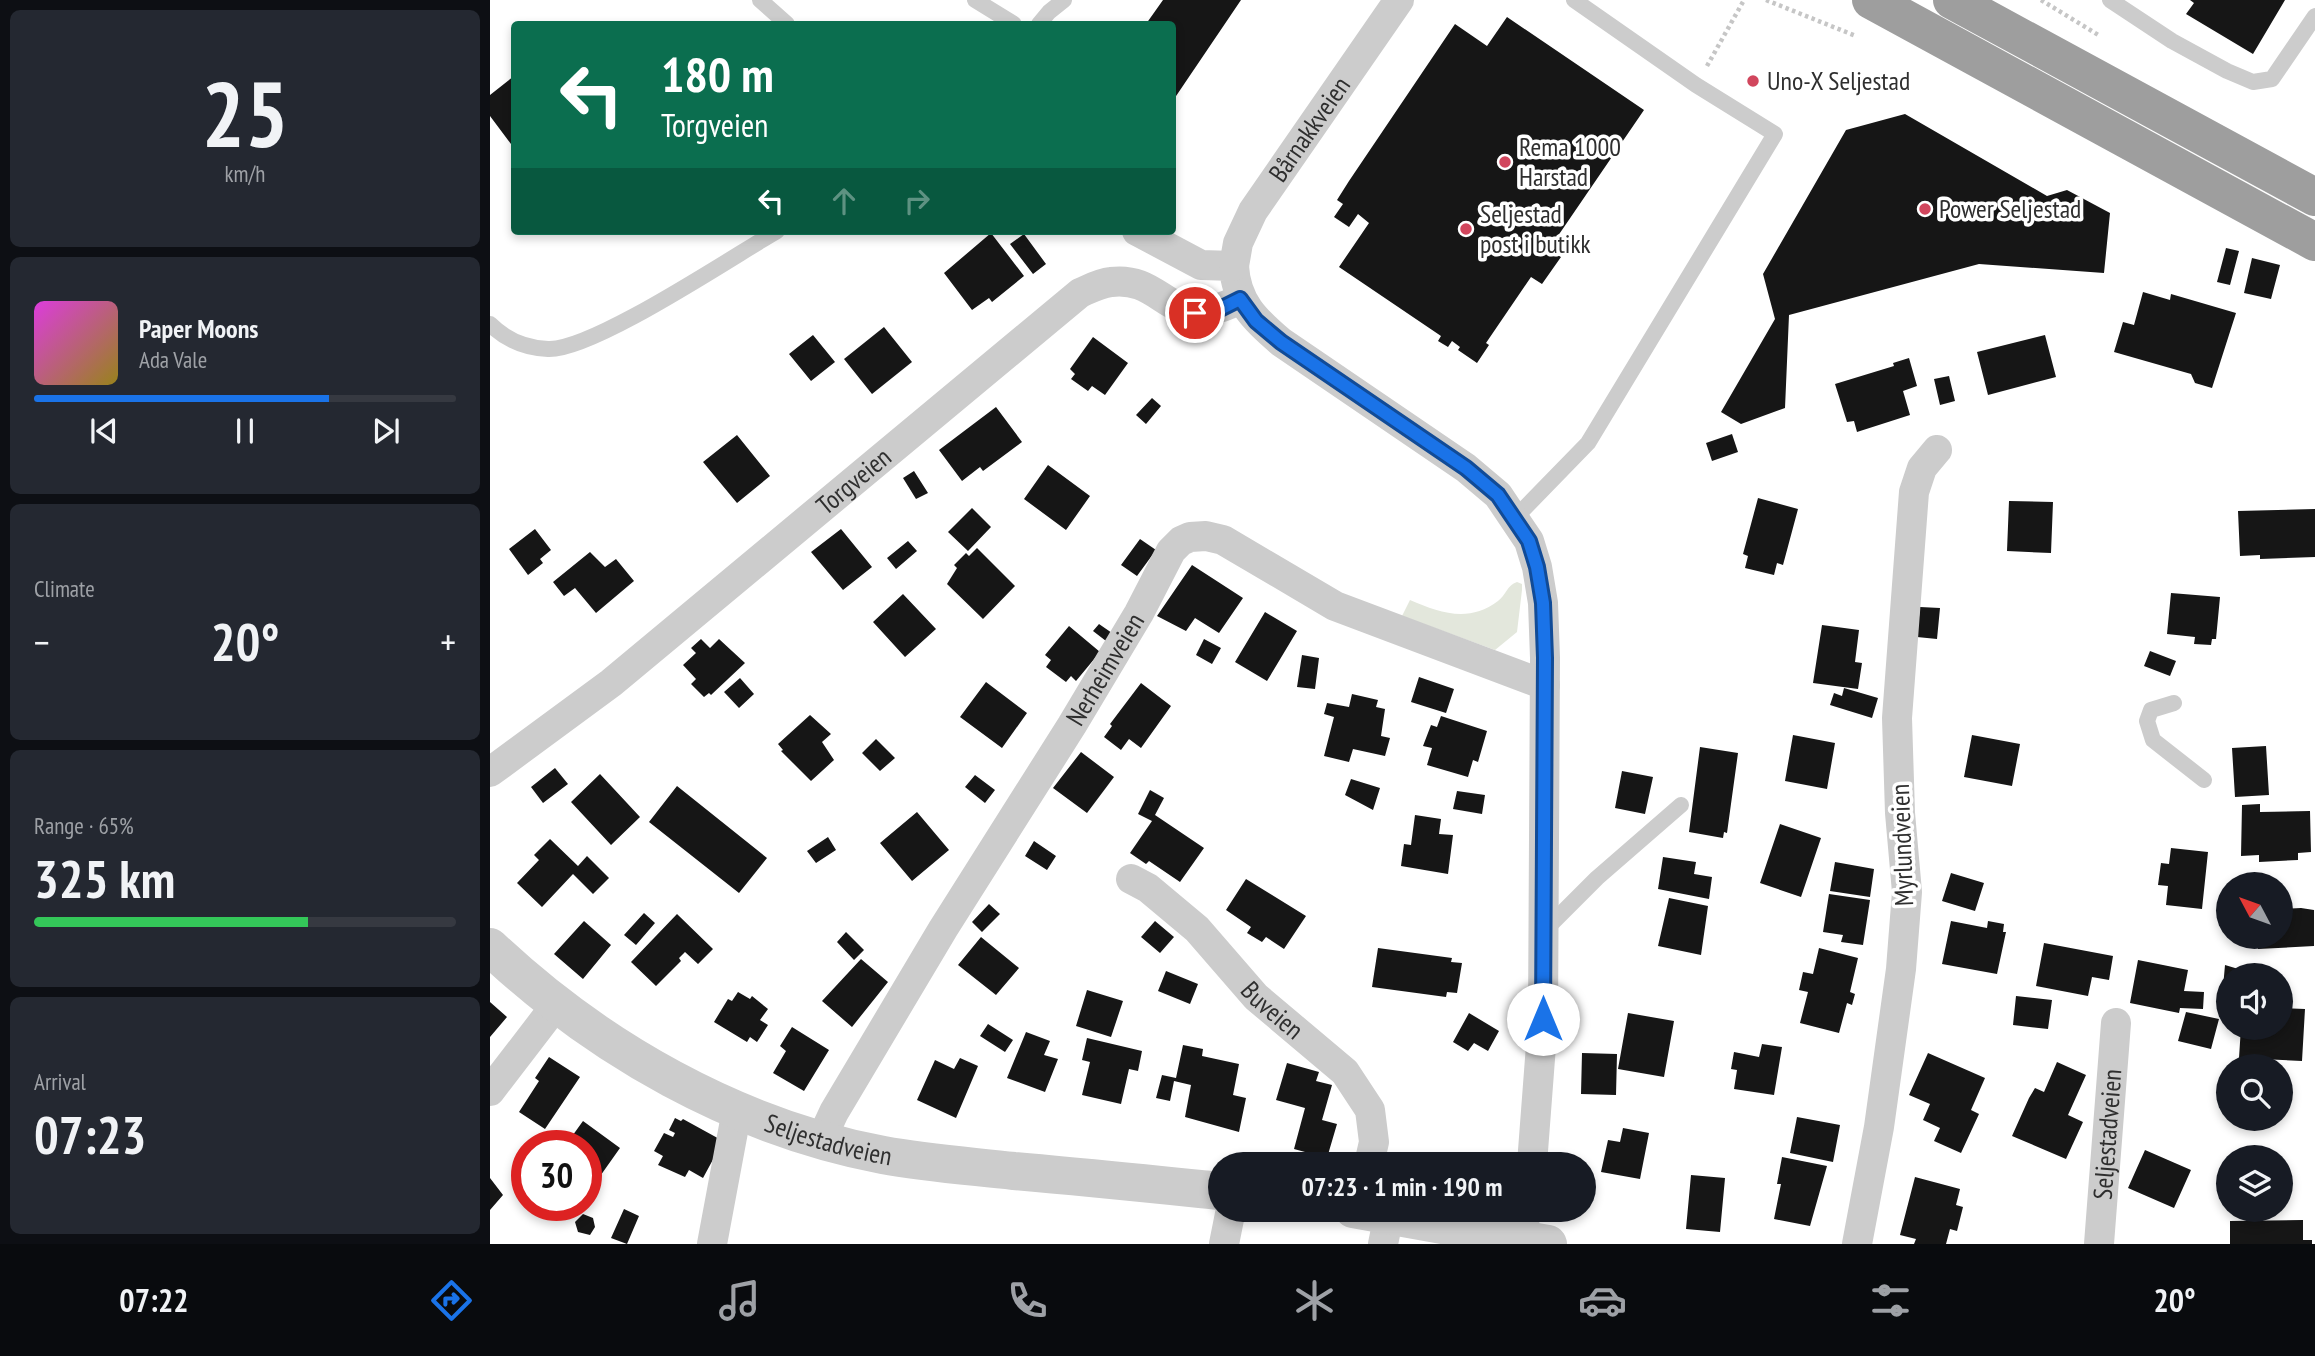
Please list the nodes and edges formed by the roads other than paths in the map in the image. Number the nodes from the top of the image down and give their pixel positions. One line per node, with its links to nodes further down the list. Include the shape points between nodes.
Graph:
1 (761, 0): 10 (lane)
2 (975, 0): 11 (lane)
3 (1064, 0): 12 (lane)
4 (1399, 0): 17 (street, Bårnakkveien, via 1253,211 1238,243)
5 (1574, 0): 21 (lane, via 1775,134 1588,443)
6 (1871, 0): 16 (highway)
7 (1952, 0): 13 (highway)
8 (2110, 0): 9 (lane, via 2172,41 2253,82 2272,79)
9 (2315, 16)
10 (784, 21)
11 (1009, 21)
12 (1042, 21)
13 (2315, 197)
14 (770, 235): 19 (lane, via 595,337 549,349 504,339)
15 (1145, 235): 17 (street, via 1201,265)
16 (2315, 242)
17 (1234, 266): 18 (street, Bårnakkveien)
18 (1240, 299): 21 (street, Bårnakkveien, via 1256,321 1281,342 1466,468); 24 (street, Torgveien, via 1218,310 1195,313 1126,282 1110,282 1080,293 621,674)
19 (490, 324)
20 (1937, 450): 43 (street, Myrlundveien, via 1922,468 1914,492 1897,718 1907,892 1880,1127)
21 (1516, 517): 22 (street, Bårnakkveien, via 1537,567 1543,603)
22 (1545, 685): 28 (street, Bårnakkveien); 34 (street, Nerheimveien, via 1335,607 1223,540 1206,536 1181,541 1165,560 1079,713 943,929)
23 (2174, 703): 25 (lane, via 2151,710 2147,721 2153,740)
24 (490, 772)
25 (2204, 780)
26 (1681, 805): 28 (lane)
27 (1131, 879): 35 (street, Buveien, via 1197,929 1256,997 1345,1072 1370,1110)
28 (1543, 932): 36 (street, Bårnakkveien, via 1543,1019)
29 (490, 947): 30 (street, Seljestadveien)
30 (556, 1005): 32 (street); 33 (street, Seljestadveien, via 642,1060)
31 (2116, 1023): 44 (street, Seljestadveien)
32 (490, 1091)
33 (737, 1110): 34 (street, Seljestadveien); 41 (street)
34 (821, 1140): 37 (street, Seljestadveien, via 934,1163)
35 (1372, 1152)
36 (1533, 1152)
37 (1208, 1190)
38 (1228, 1222): 42 (street)
39 (1419, 1222): 40 (street)
40 (1532, 1231)
41 (712, 1244)
42 (1224, 1244)
43 (1857, 1244)
44 (2099, 1244)

